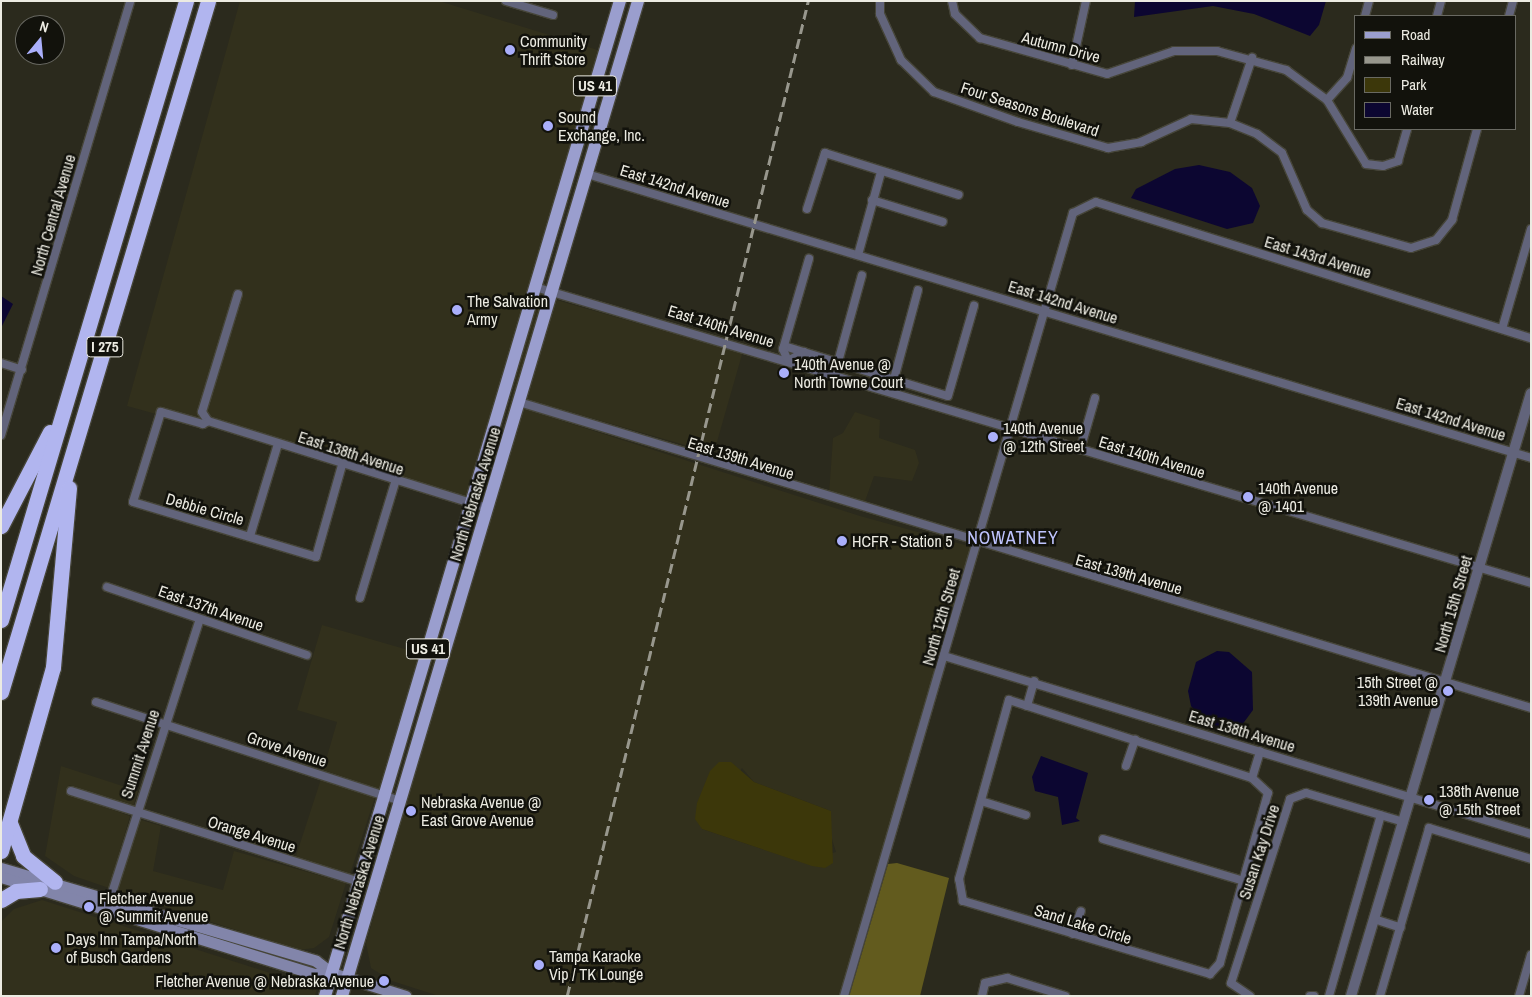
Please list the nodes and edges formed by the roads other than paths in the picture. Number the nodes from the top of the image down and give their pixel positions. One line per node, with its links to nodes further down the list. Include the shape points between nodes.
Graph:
1 (130, 1): 53 (street, North Central Avenue)
2 (186, 1): 57 (highway, I 275)
3 (208, 1): 66 (highway, I 275)
4 (532, 1): 14 (street)
5 (620, 1): 28 (main road, North Nebraska Avenue / US 41)
6 (638, 1): 27 (main road, North Nebraska Avenue / US 41)
7 (880, 1): 23 (street, Four Seasons Boulevard, via 880,14 901,60 934,92 1018,122 1108,148 1141,142 1191,119)
8 (952, 1): 21 (street, Autumn Drive, via 955,14 980,38)
9 (1086, 1): 21 (street)
10 (1369, 1): 16 (street)
11 (1442, 1): 17 (street)
12 (1513, 1): 18 (street)
13 (513, 2): 14 (street)
14 (535, 10): 15 (street)
15 (553, 15)
16 (1364, 15)
17 (1437, 15)
18 (1509, 15)
19 (1354, 55): 22 (street, via 1347,78)
20 (1252, 58): 21 (street, Autumn Drive, via 1217,51 1174,51 1107,74); 22 (street, Autumn Drive, via 1286,70); 23 (street)
21 (1072, 66)
22 (1327, 100): 24 (street, Autumn Drive, via 1366,164 1383,166 1398,161)
23 (1230, 123): 25 (street, Four Seasons Boulevard, via 1257,134 1282,153 1307,210 1322,223 1411,248 1436,240 1452,220)
24 (1407, 130)
25 (1477, 130)
26 (881, 172): 29 (street); 30 (street); 32 (street, via 825,153)
27 (587, 174): 28 (main road); 35 (street, East 142nd Avenue); 40 (main road, North Nebraska Avenue / US 41)
28 (567, 182): 38 (main road, North Nebraska Avenue / US 41)
29 (958, 195)
30 (872, 200): 33 (street); 35 (street)
31 (1096, 202): 45 (street, North 12th Street, via 1073,213); 46 (street, East 143rd Avenue)
32 (807, 209)
33 (943, 222)
34 (1531, 229): 46 (street)
35 (858, 255): 45 (street, East 142nd Avenue)
36 (809, 259): 48 (street)
37 (862, 275): 51 (street)
38 (535, 287): 40 (street, East 140th Avenue); 42 (main road, North Nebraska Avenue / US 41)
39 (918, 290): 54 (street)
40 (551, 292): 43 (main road, North Nebraska Avenue / US 41); 50 (street, East 140th Avenue)
41 (238, 294): 59 (street, via 202,412)
42 (531, 301): 43 (main road); 69 (main road, North Nebraska Avenue / US 41)
43 (547, 306): 58 (main road, North Nebraska Avenue / US 41)
44 (974, 306): 54 (street, via 948,396)
45 (1044, 310): 60 (street, North 12th Street); 64 (street, East 142nd Avenue)
46 (1502, 329): 47 (street, East 143rd Avenue)
47 (1531, 338)
48 (784, 346): 49 (street); 50 (street)
49 (804, 352): 50 (street); 51 (street)
50 (788, 361): 60 (street, East 140th Avenue)
51 (838, 362): 54 (street)
52 (1, 363): 53 (street)
53 (22, 370): 61 (street, North Central Avenue)
54 (894, 379)
55 (1531, 393): 64 (street, North 15th Street)
56 (1095, 398): 63 (street)
57 (67, 399): 71 (highway); 80 (highway, I 275)
58 (519, 402): 70 (main road, North Nebraska Avenue / US 41); 73 (street, East 139th Avenue)
59 (208, 421): 62 (street, East 138th Avenue); 72 (street, Debbie Circle, via 203,424 161,412 132,502)
60 (1009, 428): 63 (street, East 140th Avenue); 73 (street, North 12th Street)
61 (1, 436)
62 (278, 444): 67 (street, East 138th Avenue); 72 (street)
63 (1080, 450): 75 (street, East 140th Avenue)
64 (1514, 453): 65 (street, East 142nd Avenue); 75 (street, North 15th Street)
65 (1531, 458)
66 (71, 459): 87 (highway, I 275); 106 (highway, via 54,667)
67 (342, 465): 68 (street, East 138th Avenue); 72 (street, Debbie Circle, via 316,557)
68 (395, 482): 69 (street, East 138th Avenue); 78 (street)
69 (471, 504): 70 (street, East 138th Avenue); 74 (main road, North Nebraska Avenue / US 41)
70 (487, 508): 83 (main road, North Nebraska Avenue / US 41)
71 (1, 526)
72 (250, 536)
73 (977, 544): 82 (street, North 12th Street); 86 (street, East 139th Avenue)
74 (455, 557): 83 (main road, via 440,641); 84 (main road, North Nebraska Avenue / US 41)
75 (1479, 568): 76 (street, East 140th Avenue); 86 (street, North 15th Street)
76 (1531, 583)
77 (107, 587): 79 (street, East 137th Avenue)
78 (360, 598)
79 (200, 619): 81 (street, East 137th Avenue); 91 (street, Summit Avenue)
80 (1, 620)
81 (307, 655)
82 (944, 656): 85 (street, East 138th Avenue); 129 (street, North 12th Street)
83 (443, 658): 94 (main road, North Nebraska Avenue / US 41)
84 (420, 677): 94 (main road, via 426,686); 98 (main road, North Nebraska Avenue / US 41)
85 (1034, 681): 89 (street); 93 (street, East 138th Avenue)
86 (1445, 682): 90 (street, East 139th Avenue); 99 (street, North 15th Street)
87 (1, 692)
88 (96, 702): 91 (street, Grove Avenue)
89 (1026, 706): 92 (street, Sand Lake Circle); 101 (street, Sand Lake Circle, via 1009,700)
90 (1531, 708)
91 (164, 723): 98 (street, Grove Avenue); 102 (street, Summit Avenue)
92 (1135, 740): 95 (street); 96 (street, Sand Lake Circle)
93 (1260, 751): 96 (street); 99 (street, East 138th Avenue)
94 (412, 758): 100 (main road, North Nebraska Avenue / US 41)
95 (1126, 766)
96 (1252, 778): 113 (street, Sand Lake Circle, via 1268,793)
97 (71, 791): 102 (street, Orange Avenue)
98 (385, 796): 100 (street, Grove Avenue); 115 (main road, North Nebraska Avenue / US 41)
99 (1410, 798): 105 (street, North 15th Street); 107 (street, East 138th Avenue)
100 (401, 801): 125 (main road, North Nebraska Avenue / US 41)
101 (981, 801): 103 (street); 122 (street, Sand Lake Circle, via 959,879 962,901)
102 (136, 813): 115 (street, Orange Avenue); 117 (street, Summit Avenue)
103 (1026, 815)
104 (1380, 815): 105 (street, Susan Kay Drive); 132 (street, Susan Kay Drive, via 1306,793 1290,799 1232,983); 135 (street)
105 (1404, 822): 120 (street, North 15th Street)
106 (10, 823): 109 (highway); 114 (highway, via 23,856)
107 (1531, 834)
108 (1103, 839): 113 (street)
109 (1, 851)
110 (1531, 859): 121 (street, via 1429,828)
111 (1, 868): 114 (main road)
112 (1, 877): 116 (main road)
113 (1244, 881): 122 (street, Sand Lake Circle, via 1220,963 1210,974)
114 (55, 882): 117 (main road)
115 (360, 882): 124 (main road, North Nebraska Avenue / US 41)
116 (40, 889): 118 (highway, via 16,891); 124 (main road, via 314,974)
117 (110, 899): 124 (main road, via 316,961)
118 (1, 900)
119 (1081, 911): 122 (street)
120 (1374, 919): 121 (street); 136 (street, North 15th Street)
121 (1401, 928): 137 (street)
122 (1073, 934)
123 (1531, 955): 138 (street)
124 (332, 973): 125 (main road); 126 (main road, North Nebraska Avenue / US 41)
125 (347, 978): 127 (main road, North Nebraska Avenue / US 41); 128 (main road)
126 (325, 996)
127 (342, 996)
128 (406, 996)
129 (844, 996)
130 (982, 996): 131 (street, via 985,982 1007,978)
131 (1065, 996)
132 (1250, 996)
133 (1310, 996): 134 (street)
134 (1314, 996)
135 (1329, 996)
136 (1351, 996)
137 (1380, 996)
138 (1519, 996)

